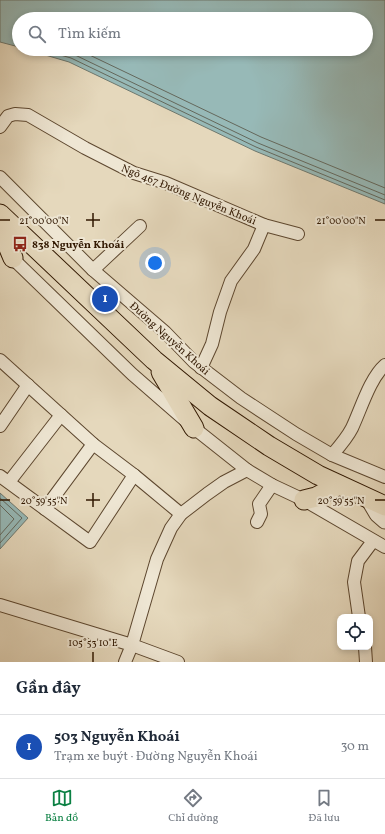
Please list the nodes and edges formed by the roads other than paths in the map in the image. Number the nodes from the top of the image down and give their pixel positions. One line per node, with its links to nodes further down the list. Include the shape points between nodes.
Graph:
1 (0, 127): 4 (street, Ngõ 467 Đường Nguyễn Khoái, via 8,116 28,115 134,173 166,183)
2 (0, 177): 9 (street, Đường Nguyễn Khoái)
3 (0, 214): 11 (main road)
4 (264, 225): 7 (street, Ngõ 467 Đường Nguyễn Khoái); 13 (street, via 254,249 231,280 212,344)
5 (140, 226): 9 (street)
6 (0, 227): 8 (main road)
7 (298, 234)
8 (6, 252): 17 (street, via 132,374)
9 (93, 270): 13 (street, Đường Nguyễn Khoái, via 165,332)
10 (0, 360): 14 (street)
11 (154, 360): 17 (main road); 25 (main road, via 210,406 250,433)
12 (385, 365): 19 (street, via 366,395 351,430)
13 (201, 368): 19 (street, Đường Nguyễn Khoái, via 241,398)
14 (28, 385): 15 (street); 16 (street)
15 (61, 416): 18 (street); 23 (street)
16 (0, 426)
17 (194, 428): 20 (street)
18 (93, 444): 21 (street); 29 (street)
19 (332, 455): 22 (street, Đường Nguyễn Khoái)
20 (247, 470): 24 (street); 30 (street, via 224,482)
21 (134, 475): 29 (street, via 90,542); 30 (street)
22 (385, 477)
23 (5, 479): 29 (street)
24 (272, 485): 27 (street); 32 (street, via 259,504 261,514)
25 (339, 485): 26 (main road); 27 (main road)
26 (367, 497): 28 (main road); 31 (street, via 377,514)
27 (304, 500): 33 (street)
28 (385, 506)
29 (45, 509)
30 (181, 514): 37 (street, via 171,528 157,559)
31 (385, 521)
32 (257, 522)
33 (373, 541): 34 (street); 36 (street, via 358,561 354,582)
34 (385, 547)
35 (0, 605): 37 (street)
36 (359, 614)
37 (132, 644): 39 (street); 40 (street)
38 (365, 650): 41 (street)
39 (125, 662)
40 (178, 662)
41 (366, 662)

